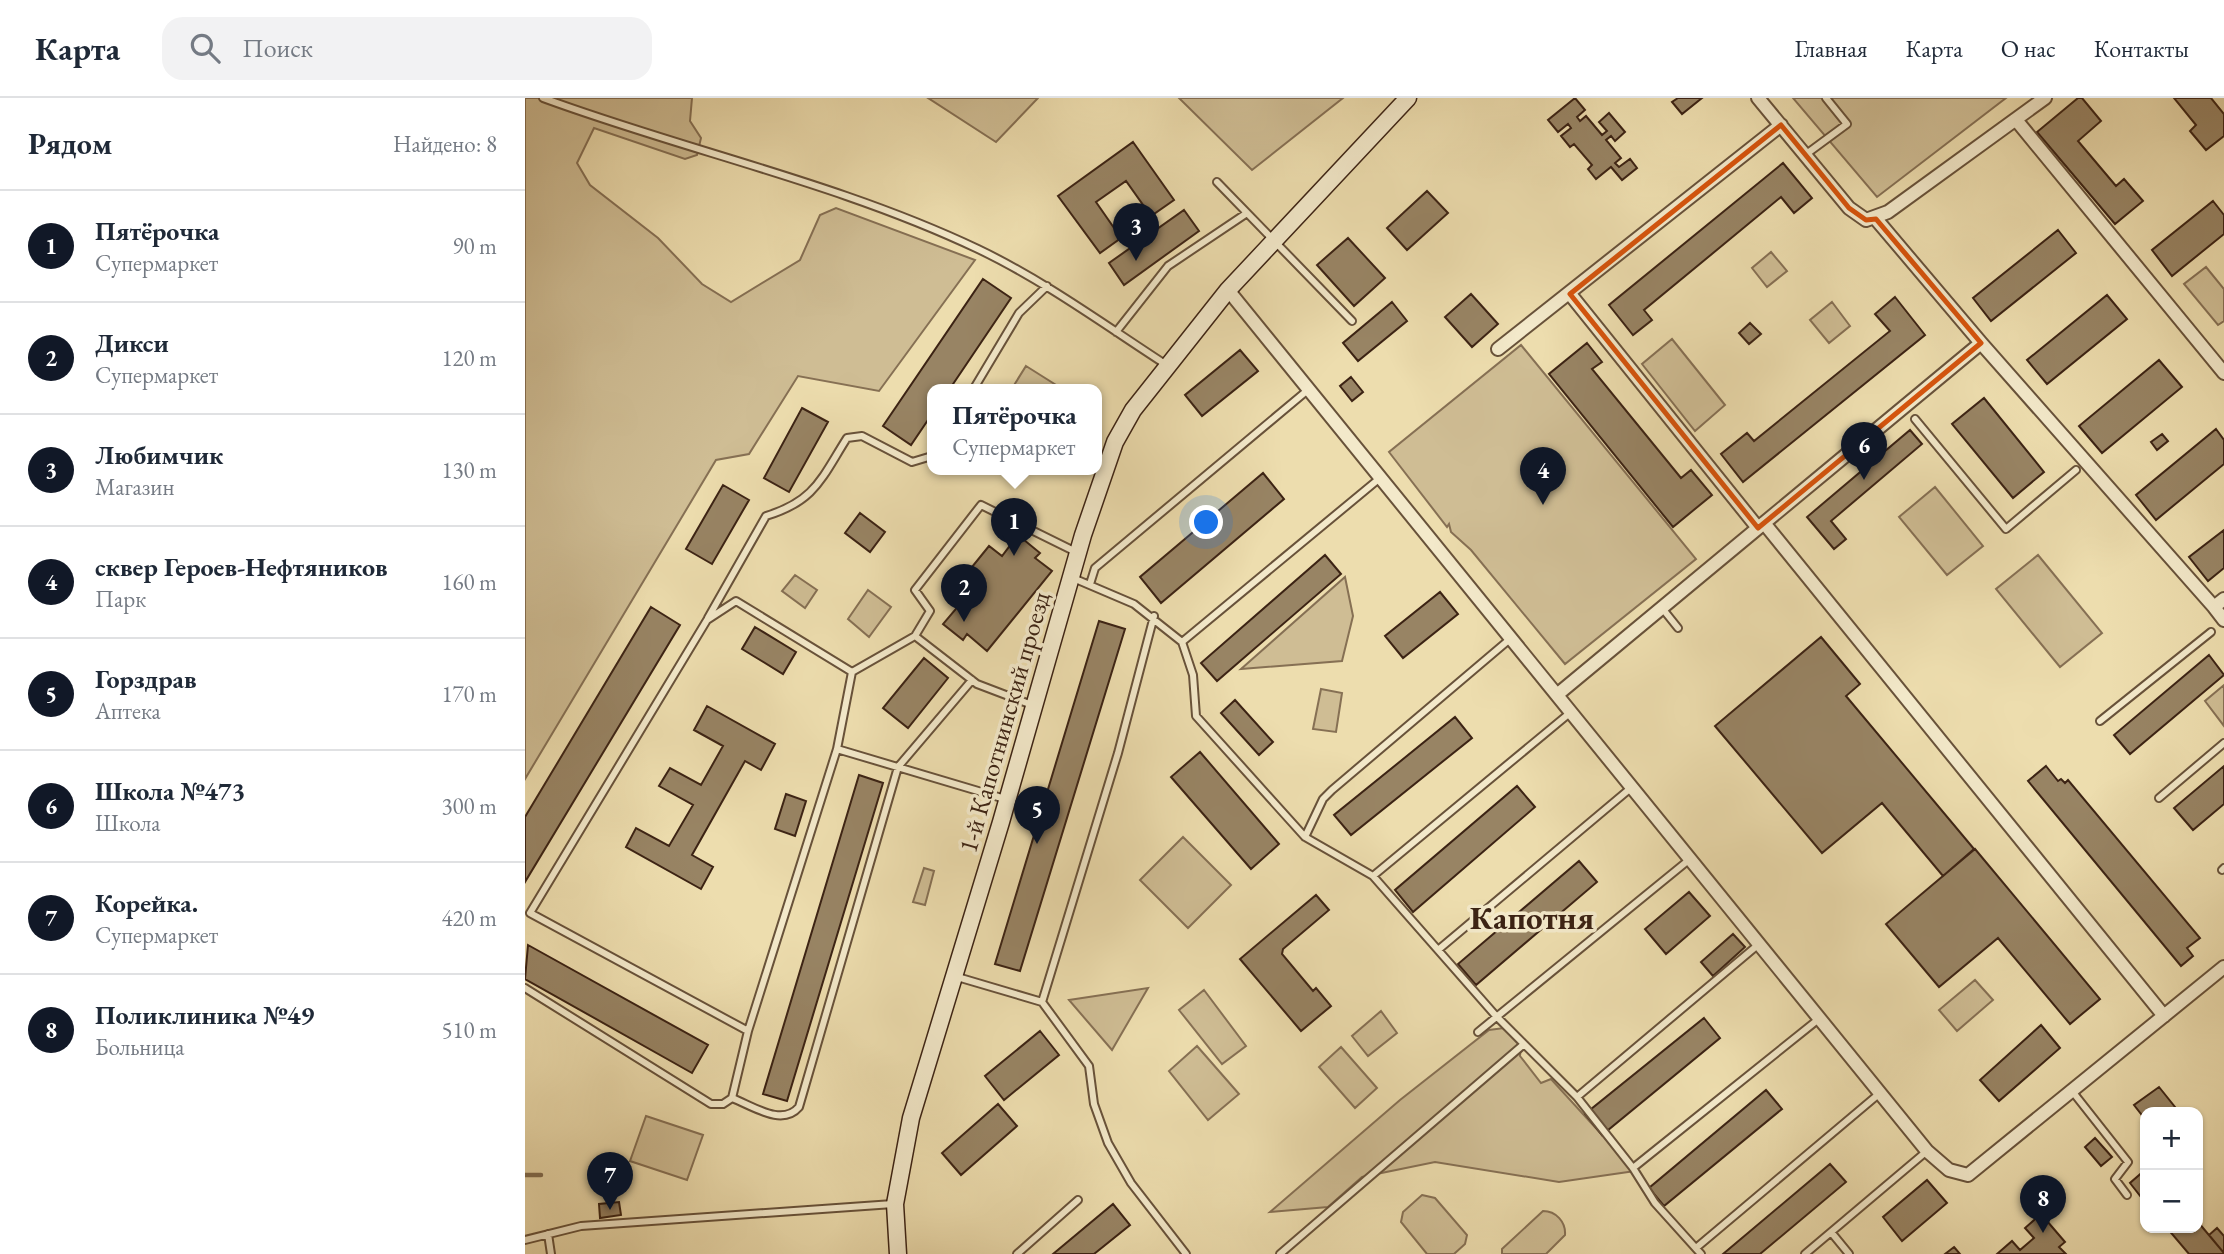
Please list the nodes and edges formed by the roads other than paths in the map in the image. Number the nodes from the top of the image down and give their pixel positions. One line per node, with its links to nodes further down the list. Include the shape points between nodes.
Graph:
1 (543, 98): 13 (lane, via 878,209 977,249)
2 (1408, 98): 12 (street, 1-й Капотнинский проезд)
3 (1758, 98): 7 (street)
4 (1826, 98): 8 (lane, via 1847,124)
5 (2045, 98): 6 (street)
6 (2017, 121): 11 (street); 21 (street)
7 (1780, 125): 8 (street); 15 (street)
8 (1805, 155): 11 (street, via 1849,208 1866,220)
9 (1217, 181): 10 (lane)
10 (1247, 213): 12 (lane); 17 (lane, via 1168,266)
11 (1876, 219): 18 (street)
12 (1274, 240): 14 (street, 1-й Капотнинский проезд); 16 (lane)
13 (1047, 286): 17 (lane); 22 (lane, via 1019,313)
14 (1229, 290): 20 (street, 1-й Капотнинский проезд); 23 (street)
15 (1570, 294): 19 (street); 28 (street)
16 (1352, 321)
17 (1116, 332): 20 (lane)
18 (1981, 343): 28 (street); 32 (street)
19 (1498, 349)
20 (1168, 366): 29 (street, 1-й Капотнинский проезд, via 1133,410 1115,442)
21 (2224, 373)
22 (978, 384)
23 (1310, 388): 27 (street); 31 (lane, via 1095,568)
24 (1915, 419): 26 (lane, via 2006,529)
25 (927, 458): 35 (lane, via 912,462 862,436 847,439 809,497 766,516)
26 (2076, 470)
27 (1382, 477): 40 (street); 41 (lane)
28 (1761, 525): 33 (street); 66 (street)
29 (1078, 553): 30 (street, 1-й Капотнинский проезд); 39 (lane, via 981,505 915,590 930,611)
30 (1071, 578): 31 (lane); 45 (street, 1-й Капотнинский проезд)
31 (1090, 584): 34 (lane)
32 (2219, 603): 36 (street)
33 (1662, 608): 37 (lane); 44 (street)
34 (1154, 616): 41 (lane); 64 (lane, via 1118,753)
35 (708, 620): 42 (lane, via 736,601); 57 (lane)
36 (2224, 620)
37 (1678, 628)
38 (2211, 632): 47 (lane)
39 (915, 636): 42 (lane); 43 (lane)
40 (1512, 637): 44 (street); 54 (lane, via 1332,790)
41 (1182, 642): 54 (lane, via 1193,675 1196,716)
42 (852, 672): 49 (lane)
43 (972, 680): 45 (lane); 50 (lane)
44 (1557, 694): 46 (street)
45 (1035, 706): 53 (street, 1-й Капотнинский проезд)
46 (1571, 711): 51 (street); 56 (lane)
47 (2100, 721)
48 (2224, 743): 52 (lane)
49 (837, 749): 50 (lane); 68 (lane)
50 (898, 767): 53 (lane); 74 (lane, via 799,1107 783,1118)
51 (1632, 786): 55 (street); 60 (lane)
52 (2159, 797)
53 (1007, 799): 62 (street, 1-й Капотнинский проезд)
54 (1305, 837): 56 (lane)
55 (1689, 859): 59 (street); 65 (lane)
56 (1373, 876): 60 (lane)
57 (530, 913): 58 (lane); 68 (lane)
58 (525, 921)
59 (1759, 944): 67 (street); 73 (lane)
60 (1438, 950): 65 (lane)
61 (2224, 967): 66 (street)
62 (954, 976): 64 (lane); 79 (street, 1-й Капотнинский проезд, via 911,1118)
63 (525, 988): 74 (lane, via 711,1104)
64 (1042, 1002): 87 (lane, via 1089,1066 1094,1104 1108,1143 1131,1183)
65 (1496, 1016): 69 (lane); 70 (lane)
66 (2165, 1016): 71 (street)
67 (1819, 1018): 72 (street); 76 (lane)
68 (748, 1031): 74 (lane)
69 (1478, 1032)
70 (1524, 1044): 73 (lane); 88 (lane)
71 (2072, 1091): 75 (street, via 1968,1175 1949,1170); 77 (lane, via 2128,1162 2115,1179)
72 (1880, 1093): 75 (street); 83 (lane)
73 (1577, 1097): 76 (lane)
74 (732, 1098)
75 (1927, 1151): 80 (lane)
76 (1633, 1168): 83 (lane, via 1655,1203)
77 (2127, 1195)
78 (1078, 1200): 86 (lane)
79 (895, 1204): 81 (lane, via 581,1226); 85 (street, 1-й Капотнинский проезд)
80 (1831, 1232): 89 (lane); 90 (lane)
81 (548, 1234): 82 (lane); 84 (lane)
82 (525, 1240)
83 (1699, 1251)
84 (551, 1254)
85 (898, 1254)
86 (1017, 1254)
87 (1186, 1254)
88 (1280, 1254)
89 (1805, 1254)
90 (1849, 1254)

